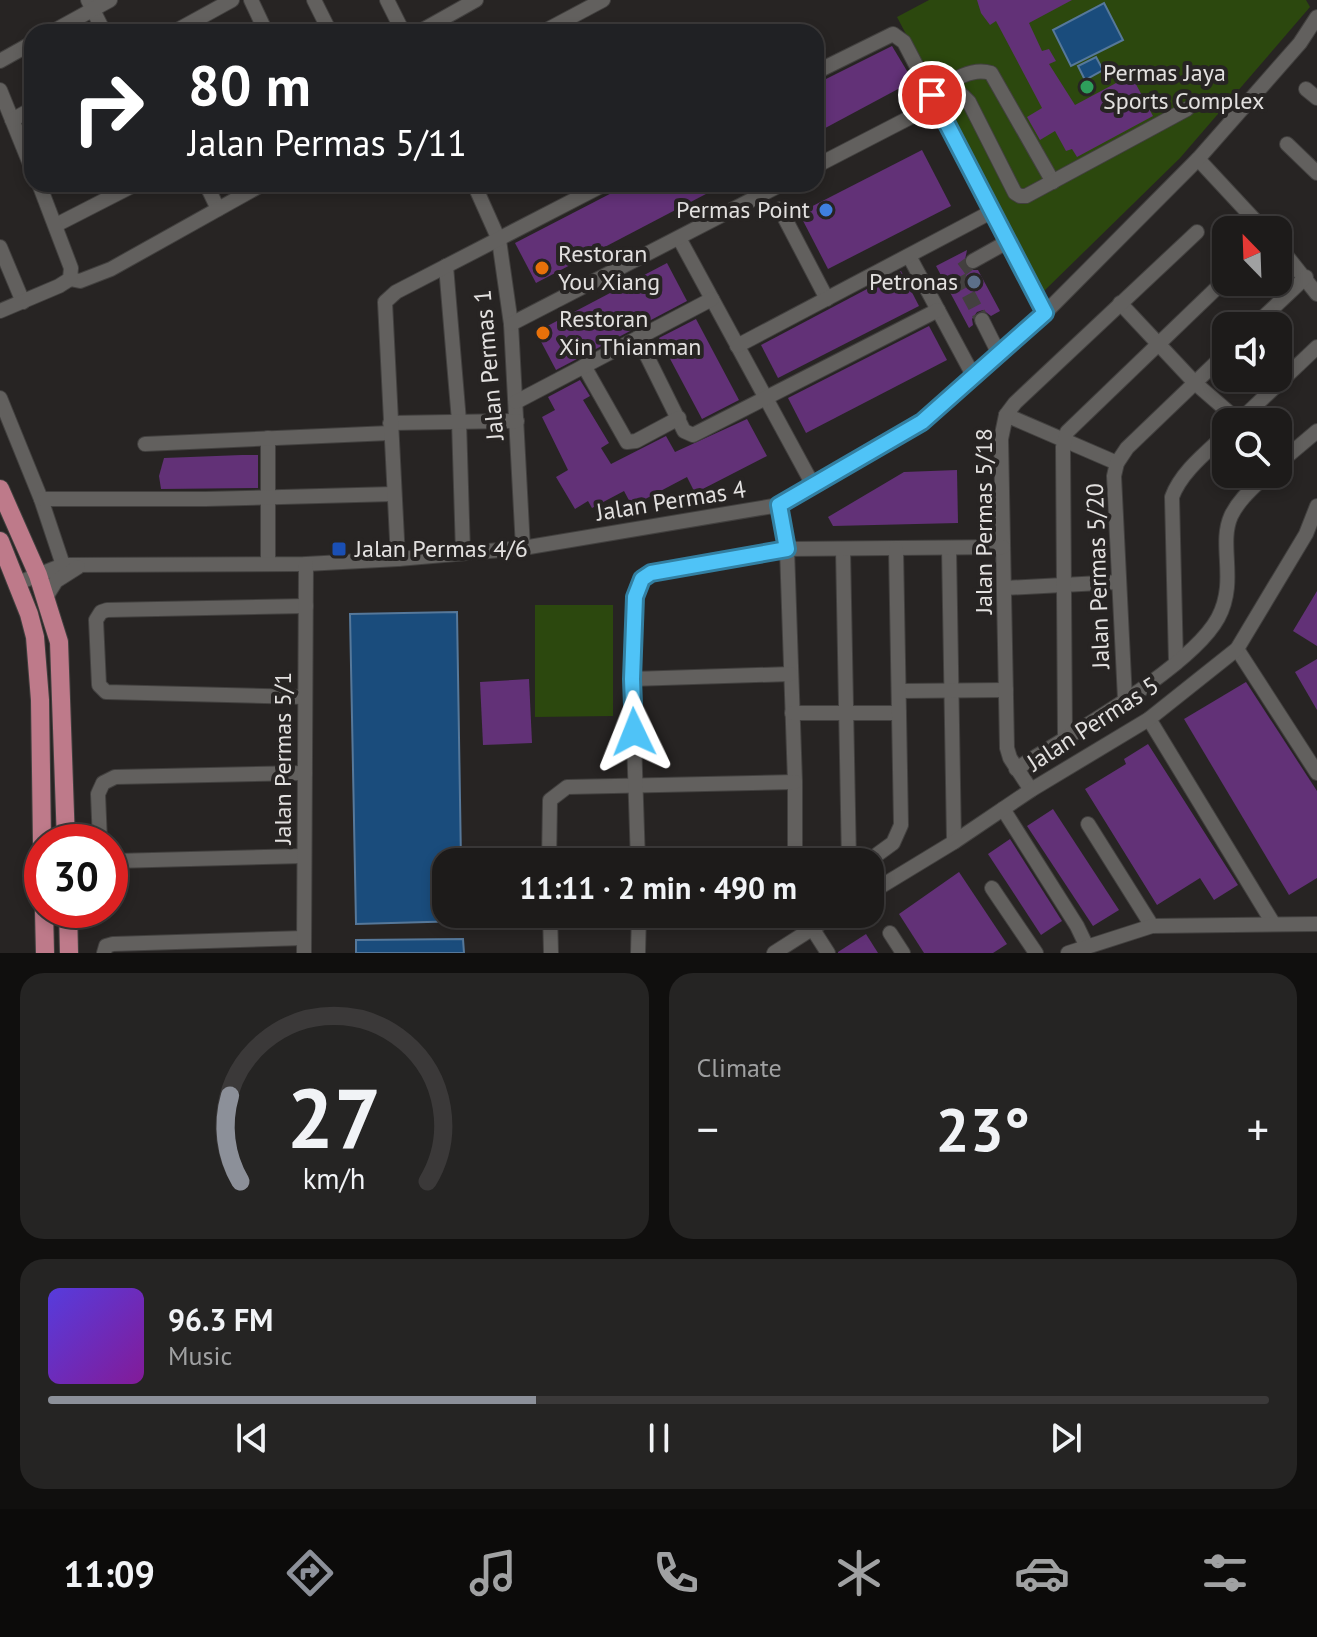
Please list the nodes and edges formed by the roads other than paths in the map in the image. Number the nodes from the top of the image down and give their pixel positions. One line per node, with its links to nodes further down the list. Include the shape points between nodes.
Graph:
1 (110, 0): 8 (street)
2 (232, 0): 12 (street)
3 (251, 0): 13 (street)
4 (314, 0): 14 (street)
5 (387, 0): 15 (street)
6 (476, 0): 16 (street)
7 (603, 0): 17 (street)
8 (90, 5): 10 (street); 11 (street)
9 (1317, 17): 28 (street, Jalan Permas 4)
10 (63, 24)
11 (100, 24)
12 (188, 24)
13 (262, 24)
14 (326, 24)
15 (399, 24)
16 (433, 24)
17 (558, 24)
18 (24, 48): 19 (street)
19 (0, 61)
20 (824, 68): 22 (street, via 893,34 904,42)
21 (0, 90): 25 (street)
22 (934, 100): 29 (street); 31 (street, via 965,97 1017,195 1030,195); 31 (street, via 964,75 991,73); 41 (street)
23 (1187, 109): 31 (street)
24 (24, 113): 25 (street)
25 (12, 120): 27 (street)
26 (1287, 144): 30 (street)
27 (24, 149)
28 (1198, 159): 42 (street); 64 (street, Jalan Permas 4)
29 (824, 162)
30 (1317, 173)
31 (1053, 182)
32 (42, 192): 43 (street)
33 (120, 192): 43 (street)
34 (210, 192): 39 (street)
35 (249, 192): 39 (street)
36 (478, 192): 46 (street, Jalan Permas 1)
37 (590, 192): 46 (street)
38 (751, 192): 45 (street)
39 (218, 209): 54 (street, via 111,269 80,281)
40 (780, 209): 58 (street)
41 (991, 212): 47 (street); 49 (street)
42 (1251, 216)
43 (56, 225): 54 (street)
44 (1197, 232): 60 (street, Jalan Permas 5/18)
45 (679, 238): 57 (street); 66 (street)
46 (499, 240): 52 (street); 66 (street, Jalan Permas 1)
47 (1007, 242): 50 (street); 64 (street)
48 (0, 247): 59 (street)
49 (909, 256): 58 (street); 61 (street)
50 (973, 261)
51 (1292, 261): 53 (street)
52 (446, 266): 83 (street); 85 (street, via 385,302)
53 (1306, 277): 56 (street); 63 (street)
54 (70, 279): 59 (street)
55 (1212, 293): 68 (street)
56 (1317, 294)
57 (712, 299): 67 (street); 69 (street)
58 (827, 299): 69 (street)
59 (23, 302): 62 (street)
60 (1120, 303): 68 (street); 81 (street, Jalan Permas 5/18)
61 (938, 310): 74 (street); 77 (street)
62 (0, 311)
63 (1269, 312)
64 (1045, 313): 71 (street, Jalan Permas 4)
65 (982, 320): 71 (street)
66 (511, 324): 78 (street, Jalan Permas 1)
67 (638, 338): 72 (street, via 617,354); 82 (street)
68 (1159, 344): 75 (street); 88 (street)
69 (737, 346): 77 (street)
70 (1317, 347): 80 (street)
71 (999, 354): 74 (street, Jalan Permas 4)
72 (584, 366): 78 (street); 82 (street, via 627,442)
73 (1212, 367): 75 (street, Jalan Permas 5/20)
74 (974, 377): 93 (street, Jalan Permas 4, via 922,422)
75 (1195, 383): 79 (street); 92 (street, Jalan Permas 5/20)
76 (0, 398): 98 (street)
77 (766, 399): 82 (street, via 693,435 684,431); 93 (street)
78 (516, 402): 84 (street, Jalan Permas 1)
79 (1223, 408)
80 (1254, 408)
81 (1006, 415): 88 (street); 102 (street, Jalan Permas 5/18, via 1001,439)
82 (679, 418)
83 (459, 421): 84 (street); 85 (street); 108 (street)
84 (517, 421): 103 (street, Jalan Permas 1)
85 (390, 428): 87 (street); 96 (street)
86 (1317, 431): 91 (street)
87 (268, 438): 89 (street); 97 (street)
88 (1065, 439): 92 (street); 117 (street)
89 (145, 444)
90 (1212, 448): 122 (street, via 1172,497)
91 (1292, 449)
92 (1117, 463): 115 (street, Jalan Permas 5/20)
93 (813, 485): 99 (street, Jalan Permas 4)
94 (1252, 488): 122 (street, via 1230,518 1227,598 1217,621)
95 (0, 489): 114 (main road)
96 (394, 494): 97 (street); 109 (street)
97 (269, 498): 98 (street); 110 (street)
98 (41, 499): 112 (street)
99 (779, 505): 103 (street, Jalan Permas 4); 105 (street)
100 (1317, 506): 121 (street, Jalan Permas 5, via 1306,534)
101 (0, 541): 116 (main road)
102 (1003, 547): 104 (street); 118 (street, Jalan Permas 5/18)
103 (523, 548): 108 (street, Jalan Permas 4)
104 (949, 548): 107 (street); 125 (street)
105 (787, 549): 106 (street); 123 (street); 124 (street, via 651,573 642,579 635,597)
106 (843, 549): 107 (street); 130 (street)
107 (896, 549): 127 (street)
108 (463, 553): 109 (street, Jalan Permas 4)
109 (398, 559): 111 (street, Jalan Permas 4)
110 (268, 564): 111 (street, Jalan Permas 4); 113 (street, Jalan Permas 4)
111 (306, 564): 120 (street, Jalan Permas 5/1)
112 (63, 565): 113 (street, Jalan Permas 4); 114 (street, Jalan Permas 4)
113 (79, 566): 119 (street, via 56,581)
114 (38, 575): 116 (street, Jalan Permas 4); 119 (main road)
115 (1119, 582): 117 (street); 129 (street, Jalan Permas 5/20)
116 (18, 583): 142 (main road, via 38,663)
117 (1065, 585): 118 (street); 134 (street)
118 (1005, 588): 126 (street, Jalan Permas 5/18)
119 (46, 597): 143 (main road, via 59,642)
120 (306, 606): 128 (street, Jalan Permas 5/1); 128 (street, via 101,612 96,620 99,685 106,692)
121 (1237, 649): 133 (street, Jalan Permas 5); 137 (street)
122 (1176, 663): 129 (street)
123 (791, 674): 124 (street); 131 (street)
124 (632, 679): 139 (street)
125 (952, 690): 126 (street); 127 (street); 146 (street)
126 (1006, 690): 135 (street, Jalan Permas 5/18, via 1007,748)
127 (899, 691): 132 (street)
128 (305, 697): 136 (street, Jalan Permas 5/1)
129 (1125, 699): 134 (street)
130 (847, 711): 131 (street); 132 (street); 150 (street)
131 (792, 713): 138 (street)
132 (899, 713): 151 (street, via 901,825)
133 (1149, 719): 140 (street, Jalan Permas 5); 156 (street)
134 (1065, 737): 135 (street)
135 (1016, 769): 140 (street)
136 (305, 773): 144 (street, via 115,777 103,783 98,794); 152 (street, Jalan Permas 5/1)
137 (1317, 773)
138 (795, 782): 139 (street); 149 (street)
139 (636, 785): 147 (street, via 567,787 556,793 550,800); 148 (street)
140 (1031, 790): 141 (street, Jalan Permas 5)
141 (1003, 809): 146 (street, Jalan Permas 5); 167 (street)
142 (42, 824)
143 (65, 824)
144 (99, 824)
145 (1088, 824): 158 (street)
146 (954, 842): 154 (street, Jalan Permas 5)
147 (549, 848)
148 (638, 848)
149 (795, 848)
150 (849, 848)
151 (884, 850)
152 (304, 856): 153 (street); 166 (street, Jalan Permas 5/1)
153 (128, 861)
154 (884, 884)
155 (992, 888): 176 (street)
156 (1273, 923): 157 (street); 158 (street)
157 (1317, 924)
158 (1152, 926): 167 (street)
159 (44, 928): 169 (main road)
160 (68, 928): 170 (main road)
161 (550, 928): 171 (street)
162 (639, 928): 172 (street)
163 (802, 928): 173 (street)
164 (814, 928): 174 (street)
165 (890, 933): 175 (street)
166 (304, 946): 168 (street)
167 (1087, 947): 177 (street)
168 (105, 950)
169 (45, 953)
170 (69, 953)
171 (551, 953)
172 (638, 953)
173 (774, 953)
174 (828, 953)
175 (903, 953)
176 (1036, 953)
177 (1068, 953)

